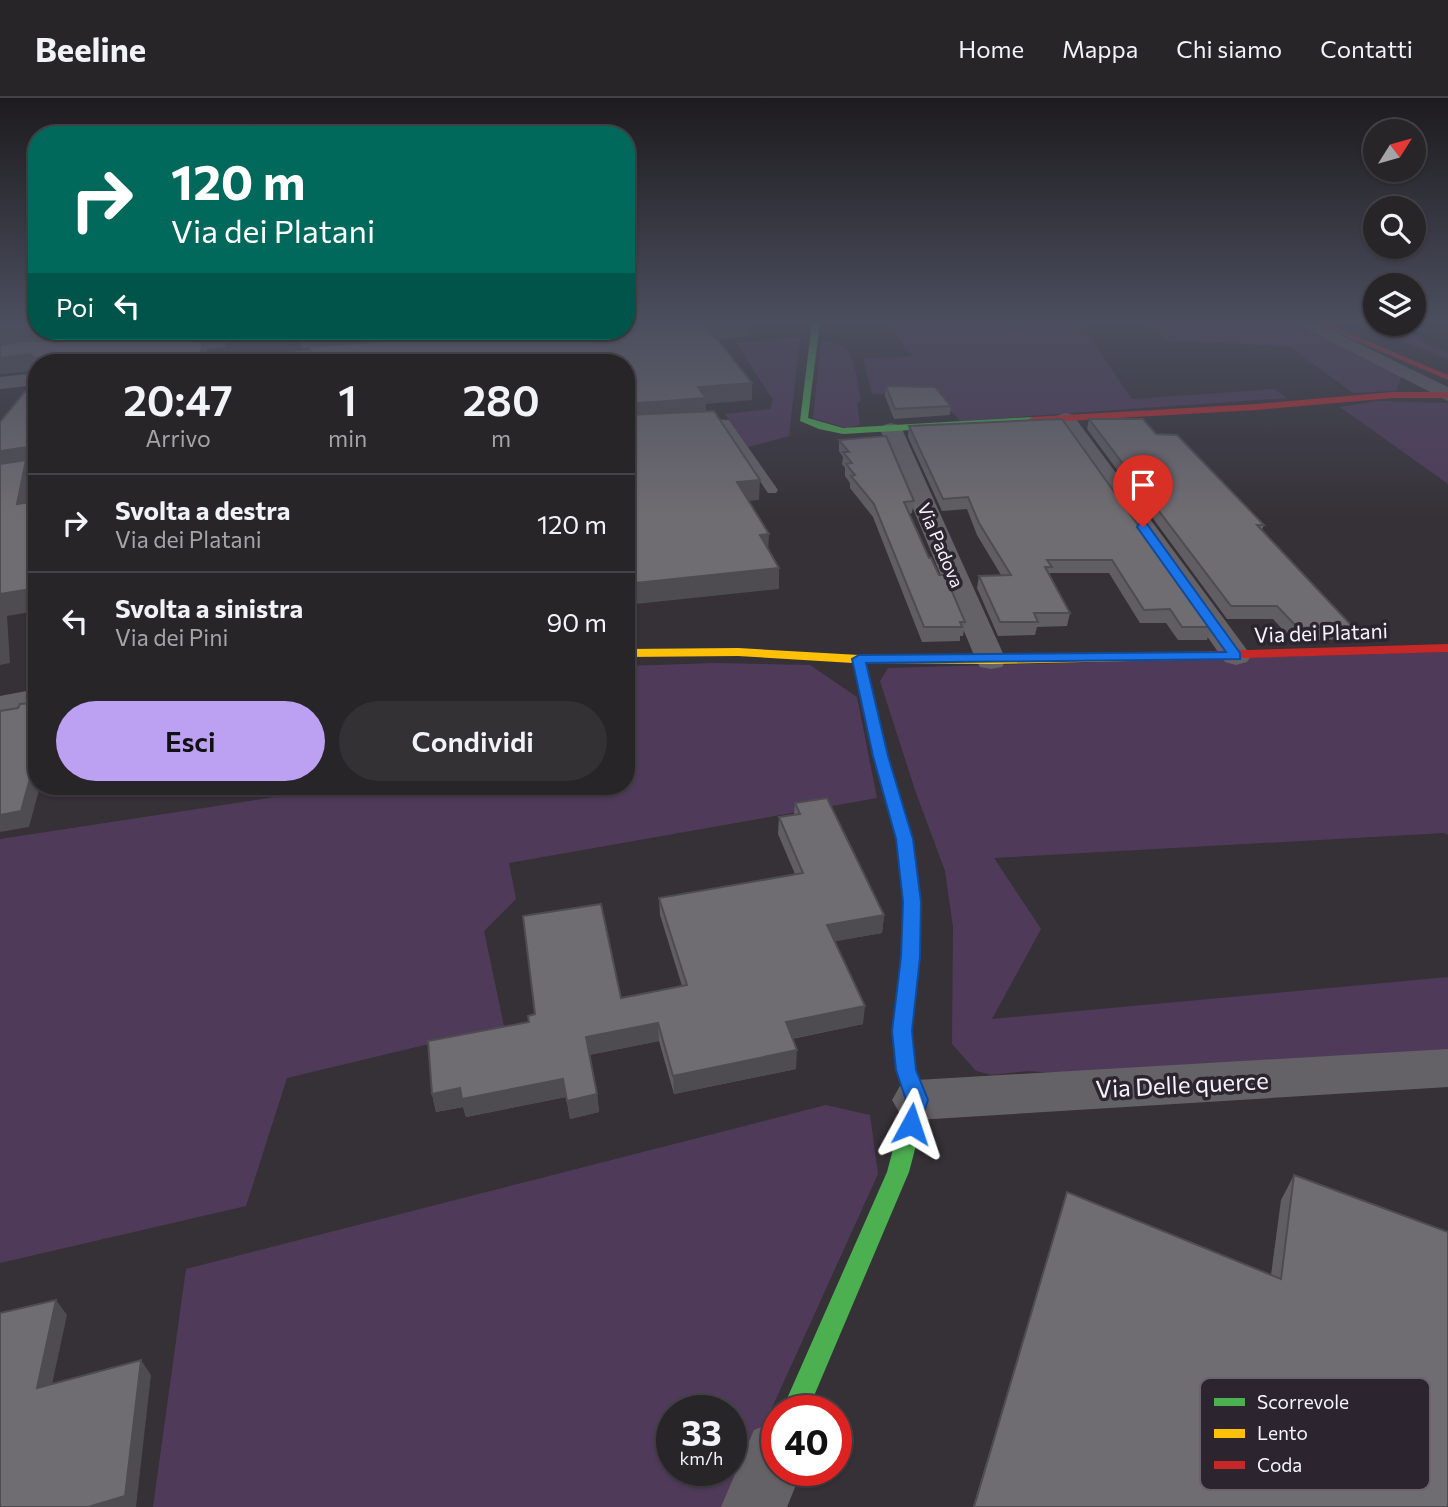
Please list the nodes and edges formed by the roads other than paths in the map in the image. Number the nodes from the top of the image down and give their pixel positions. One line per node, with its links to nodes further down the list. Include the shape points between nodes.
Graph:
1 (807, 388): 5 (main road, via 803,419 843,431)
2 (1448, 395): 3 (main road)
3 (1066, 419): 5 (main road); 11 (street)
4 (690, 422): 8 (lane, via 725,422)
5 (891, 429): 13 (street, Via Padova)
6 (28, 473): 7 (lane)
7 (0, 477)
8 (772, 490)
9 (1448, 648): 11 (main road, Via dei Platani)
10 (635, 653): 12 (main road, Via dei Platani, via 738,652)
11 (1236, 656): 13 (main road, Via dei Platani)
12 (859, 659): 13 (main road, Via dei Platani); 17 (main road, via 880,756 905,839 912,902 902,1031 906,1070)
13 (991, 660)
14 (28, 701): 15 (street)
15 (0, 706)
16 (1448, 1068): 17 (street, Via Delle querce)
17 (917, 1100): 18 (main road, via 898,1172)
18 (801, 1395)
19 (763, 1486): 20 (street)
20 (754, 1507)

